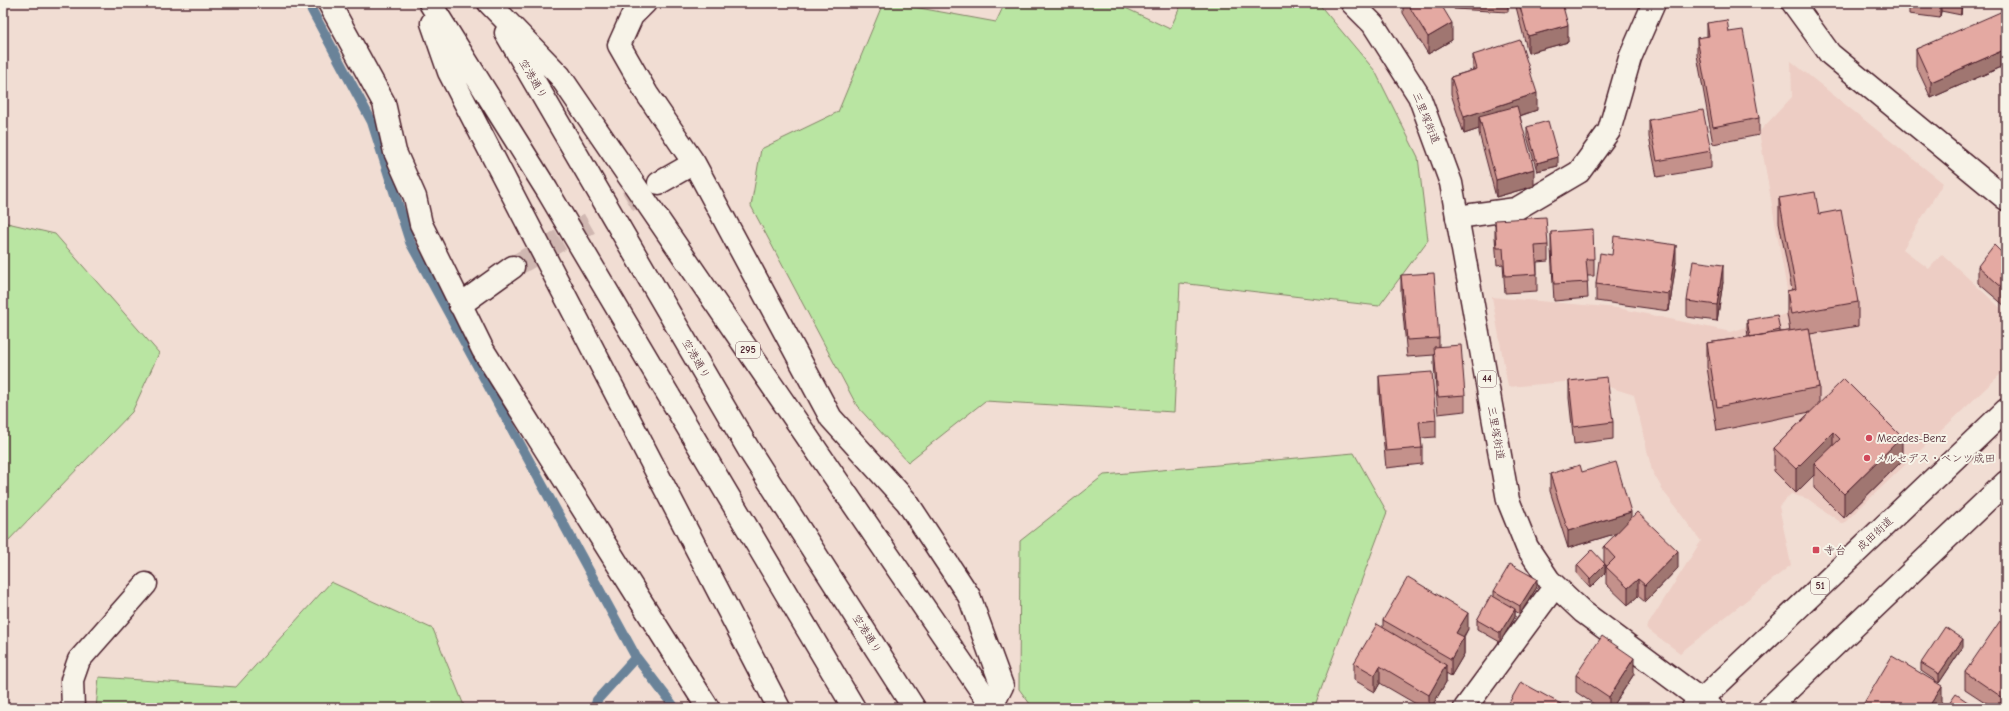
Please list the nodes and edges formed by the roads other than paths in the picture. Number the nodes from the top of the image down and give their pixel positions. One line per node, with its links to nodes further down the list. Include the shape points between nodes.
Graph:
1 (329, 3): 14 (main road, via 384,103 395,152 415,197 421,224)
2 (425, 3): 23 (main road, via 449,72)
3 (430, 3): 24 (main road, via 551,197)
4 (489, 3): 20 (main road, 295, via 560,76); 25 (main road, 空港通り / 295, via 750,450)
5 (645, 3): 9 (main road, via 632,16 619,45 647,94)
6 (1352, 3): 12 (main road, 三里塚街道 / 44, via 1373,24 1419,96 1451,183)
7 (1654, 3): 12 (main road, via 1630,58 1609,131 1579,172 1516,209)
8 (1793, 3): 11 (main road, via 1830,54)
9 (694, 163): 10 (main road); 20 (main road, via 831,418 907,502 969,596 1002,686)
10 (659, 183)
11 (2006, 199)
12 (1458, 217): 18 (main road, 三里塚街道 / 44, via 1508,500 1527,547)
13 (513, 267): 14 (main road)
14 (460, 305): 22 (main road, via 483,350)
15 (2006, 410): 19 (main road, 成田街道 / 51)
16 (2006, 482): 27 (main road)
17 (146, 584): 21 (main road, via 79,660 72,680)
18 (1555, 586): 19 (main road, 三里塚街道 / 44, via 1583,612); 26 (main road)
19 (1702, 705)
20 (992, 707)
21 (73, 708)
22 (708, 708)
23 (780, 708)
24 (854, 708)
25 (914, 708)
26 (1465, 708)
27 (1769, 708)

